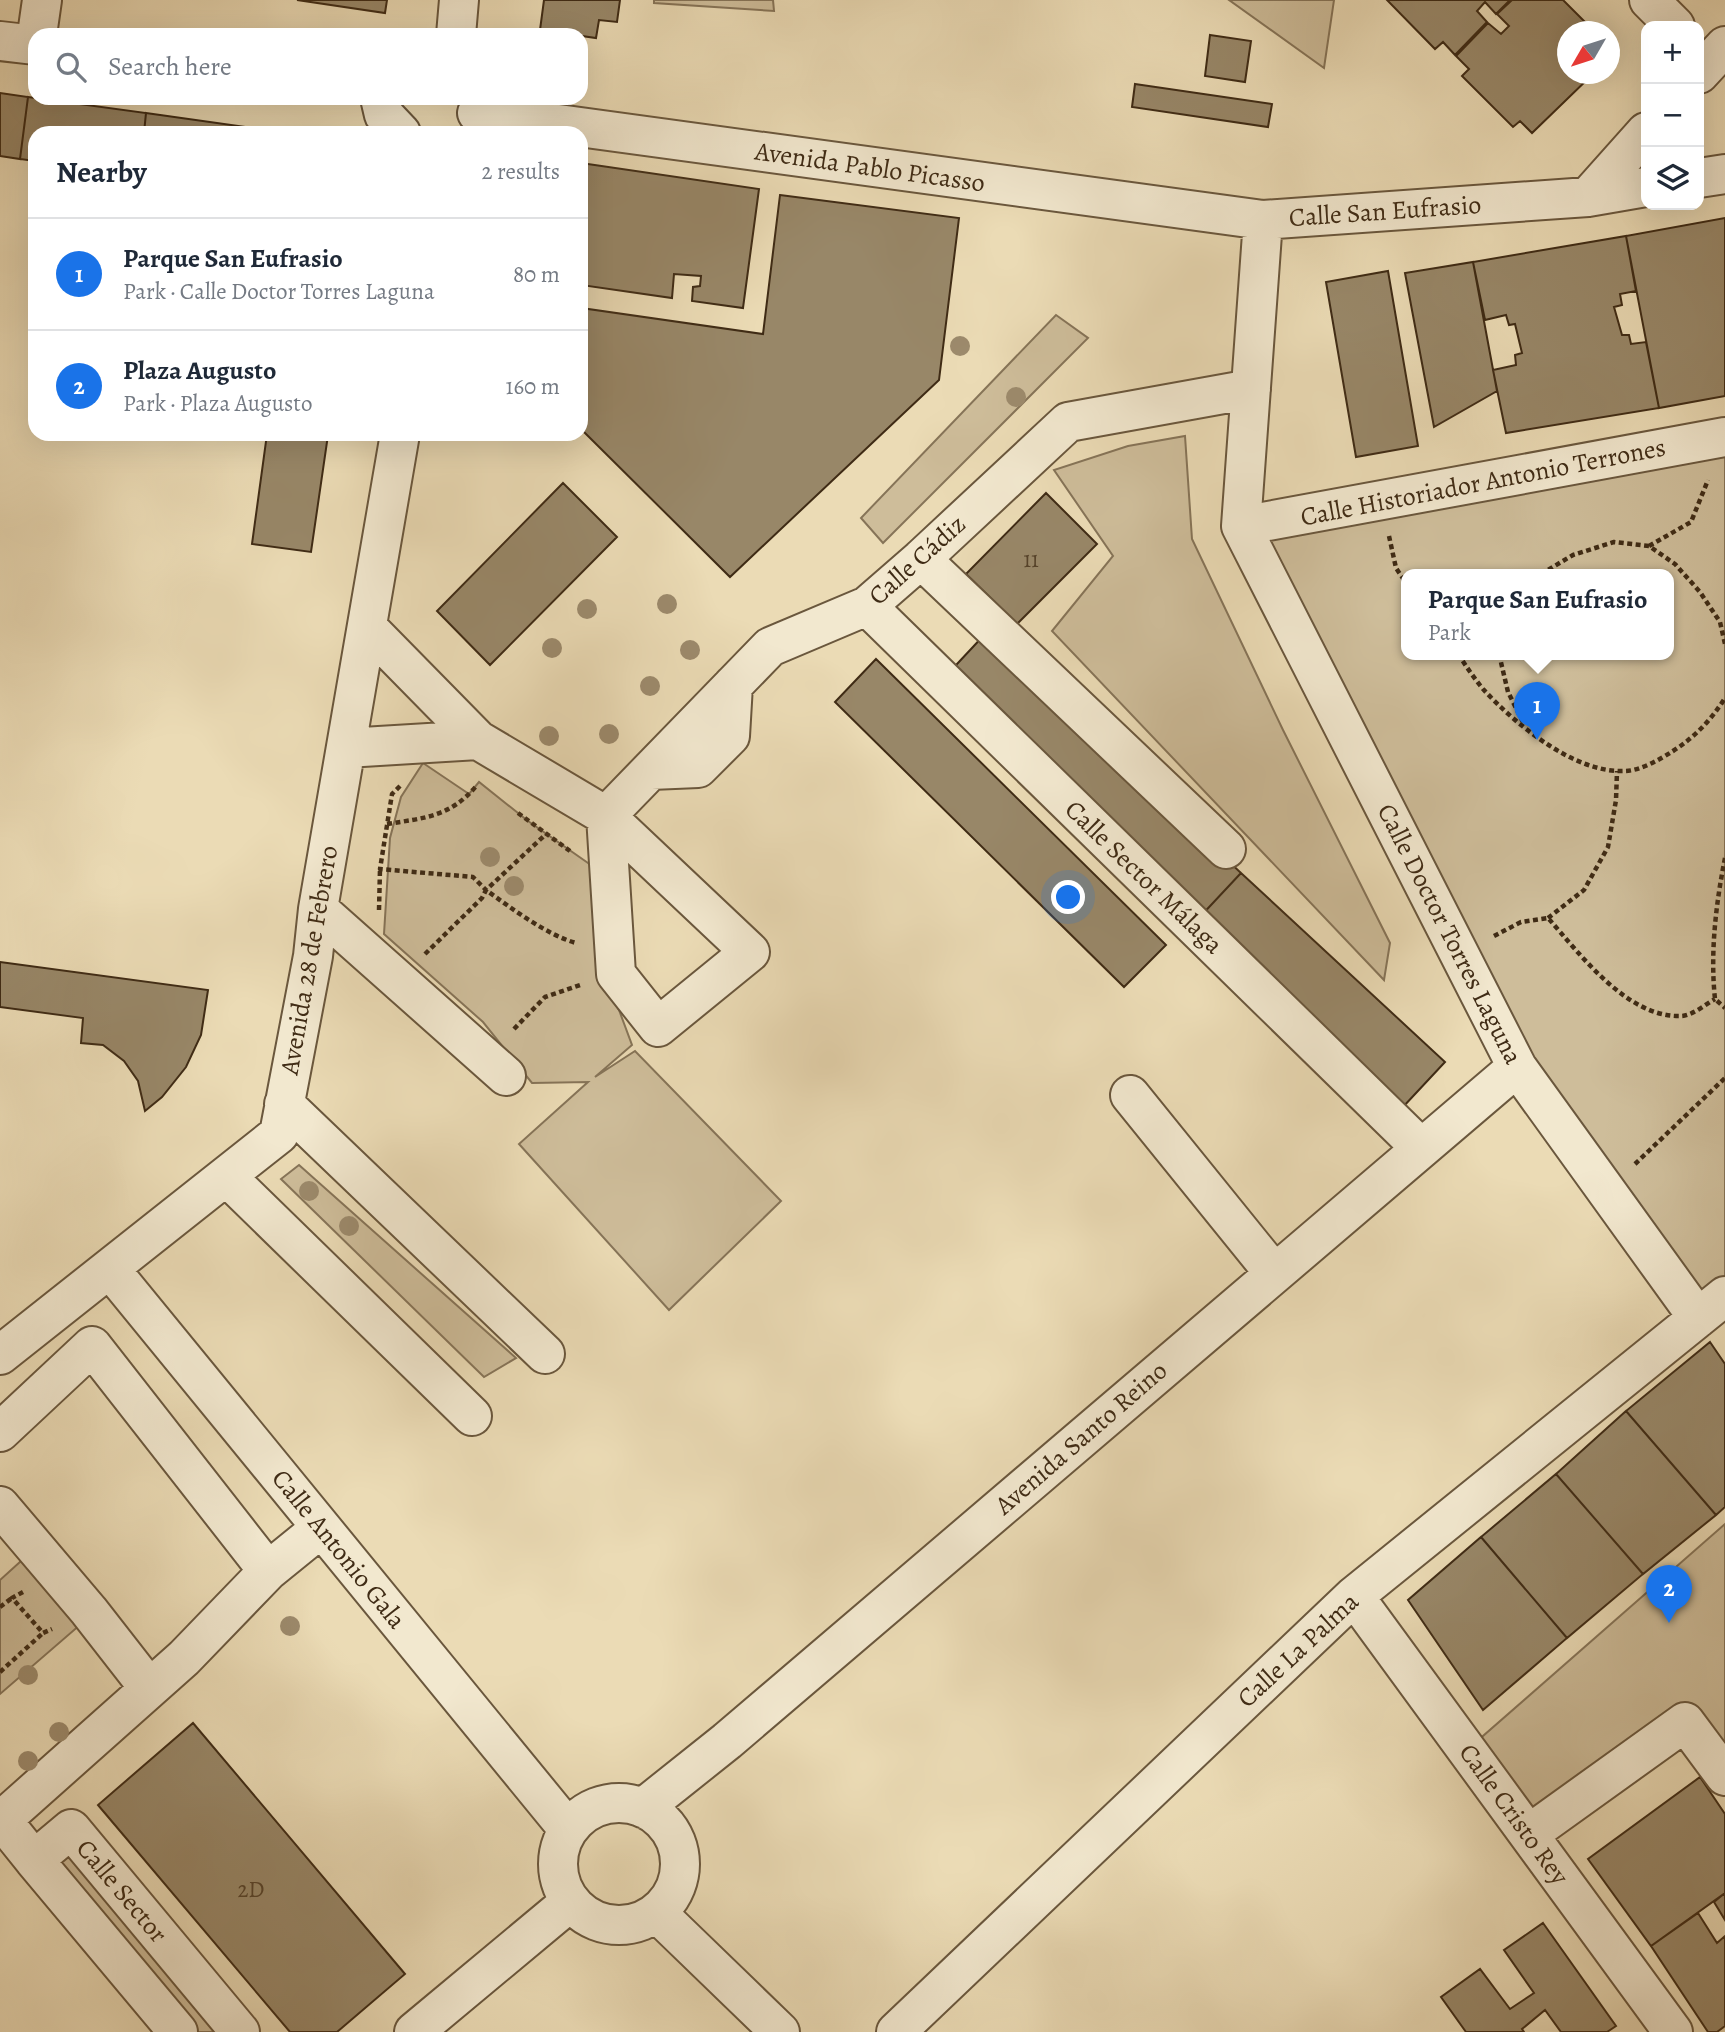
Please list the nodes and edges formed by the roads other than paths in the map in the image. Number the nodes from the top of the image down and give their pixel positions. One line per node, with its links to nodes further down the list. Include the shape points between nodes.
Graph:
1 (42, 0): 5 (street)
2 (459, 0): 6 (street)
3 (1649, 0): 4 (street)
4 (1670, 21)
5 (38, 28)
6 (457, 28)
7 (0, 41): 8 (street)
8 (28, 44)
9 (382, 105): 11 (street)
10 (480, 118): 12 (street, Avenida Pablo Picasso)
11 (394, 126)
12 (541, 126)
13 (588, 132): 19 (street, Avenida Pablo Picasso)
14 (1641, 138): 18 (street)
15 (1725, 174): 16 (street)
16 (1704, 177)
17 (1641, 188): 18 (street, Calle San Eufrasio)
18 (1588, 197): 19 (street, Calle San Eufrasio)
19 (1263, 220): 20 (street, Calle San Eufrasio)
20 (1251, 389): 23 (street, Calle San Eufrasio); 24 (street, Calle Cádiz, via 1068,422)
21 (1718, 438): 23 (street, Calle Historiador Antonio Terrones)
22 (399, 441): 26 (street, Avenida 28 de Febrero)
23 (1241, 527): 32 (street, Calle Doctor Torres Laguna)
24 (921, 559): 25 (street, Calle Cádiz); 30 (street)
25 (867, 606): 29 (street, Calle Cádiz, via 770,647); 36 (street, Calle Sector Málaga)
26 (367, 627): 27 (street); 28 (street, Avenida 28 de Febrero)
27 (478, 740): 28 (street); 29 (street)
28 (346, 748): 31 (street, Avenida 28 de Febrero)
29 (606, 816): 29 (street, via 750,952 658,1027 616,974)
30 (1226, 849)
31 (318, 909): 33 (street); 35 (street, Avenida 28 de Febrero)
32 (1517, 1067): 36 (street, Avenida Santo Reino); 40 (street, Calle Doctor Torres Laguna, via 1606,1191)
33 (506, 1076)
34 (1130, 1095): 39 (street)
35 (284, 1104): 37 (street, Avenida 28 de Febrero, via 279,1135); 41 (street)
36 (1421, 1148): 39 (street, Avenida Santo Reino)
37 (226, 1176): 38 (street, Avenida 28 de Febrero); 43 (street)
38 (110, 1269): 42 (street, Avenida 28 de Febrero); 46 (street, Calle Antonio Gala)
39 (1274, 1273): 52 (street, Avenida Santo Reino)
40 (1711, 1307): 48 (street, Calle La Palma)
41 (545, 1354)
42 (0, 1356)
43 (472, 1416)
44 (0, 1432): 47 (street, via 92,1346)
45 (0, 1506): 49 (street)
46 (321, 1528): 47 (street); 53 (street, Calle Antonio Gala)
47 (268, 1571): 49 (street)
48 (1354, 1596): 54 (street, Calle Cristo Rey); 62 (street, Calle La Palma)
49 (149, 1688): 51 (street)
50 (1725, 1776): 54 (street, via 1685,1722)
51 (15, 1789): 55 (street, via 2,1820)
52 (643, 1808): 53 (street, via 622,1802 601,1804 582,1814); 57 (street, via 661,1819 680,1856 679,1878)
53 (568, 1829): 56 (street, via 557,1866)
54 (1529, 1835): 63 (street, Calle Cristo Rey)
55 (34, 1860): 58 (street, Calle Sector); 59 (street, Calle Sector, via 71,1829)
56 (570, 1902): 57 (street, via 584,1916 602,1924 640,1923); 60 (street)
57 (657, 1913): 61 (street)
58 (178, 2032)
59 (240, 2032)
60 (414, 2032)
61 (780, 2032)
62 (896, 2032)
63 (1673, 2032)

